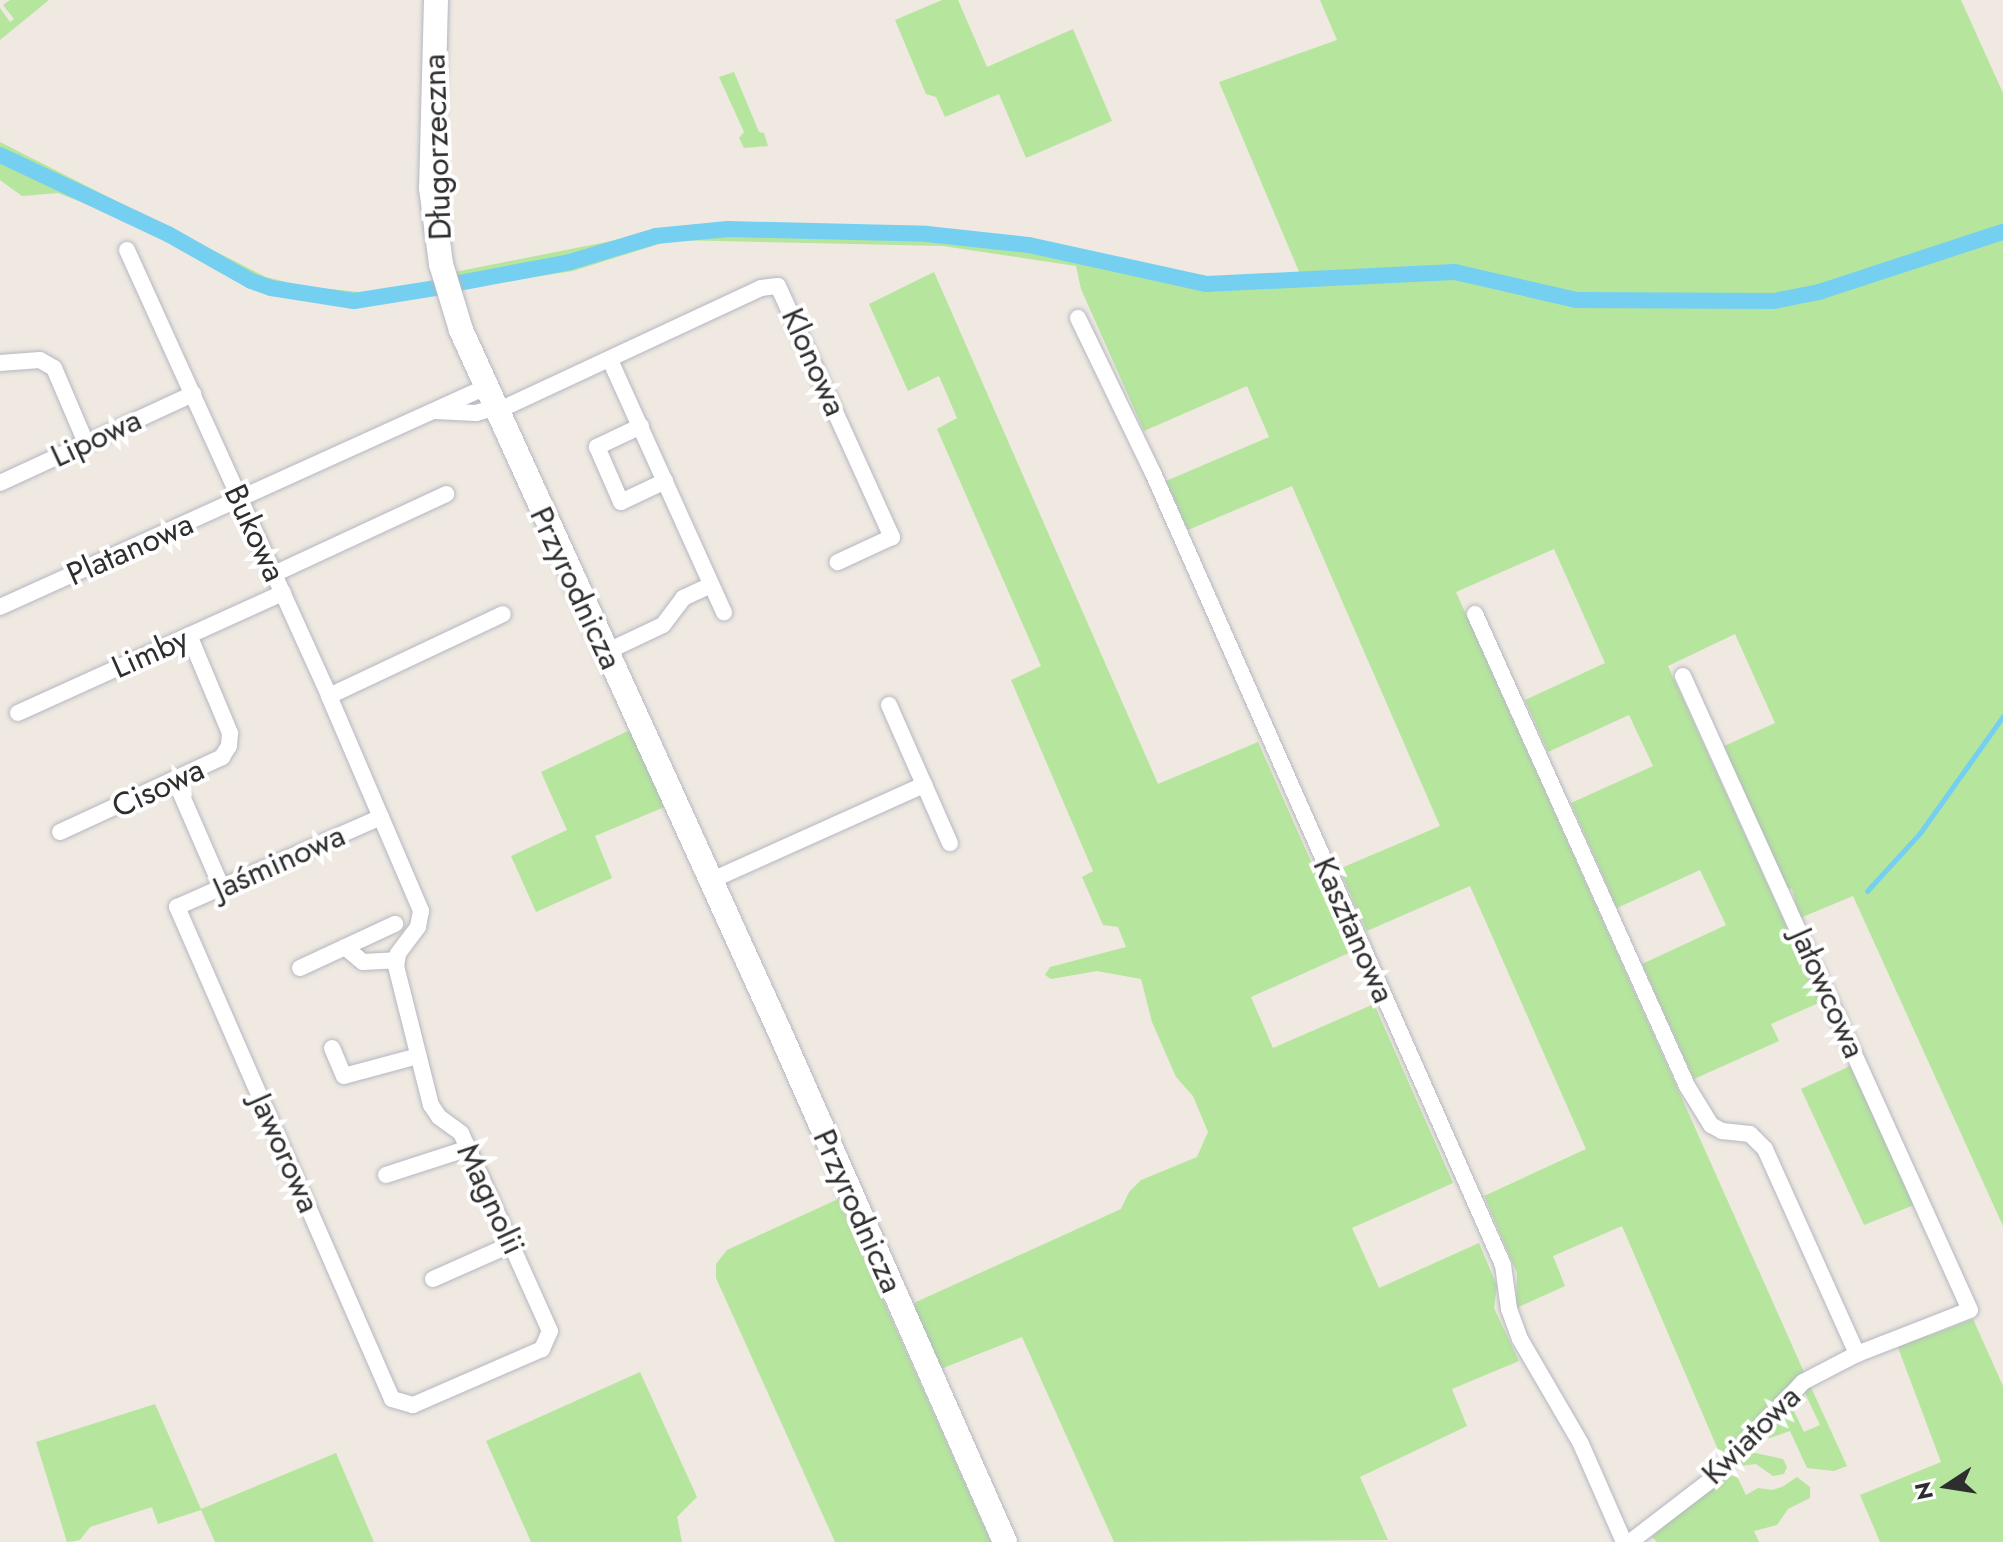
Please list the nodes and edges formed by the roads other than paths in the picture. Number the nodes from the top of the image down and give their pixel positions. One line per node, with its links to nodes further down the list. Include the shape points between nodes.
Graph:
1 (436, 0): 3 (street, Długorzeczna, via 431,188)
2 (127, 250): 7 (street, Bukowa)
3 (448, 294): 8 (street, Przyrodnicza)
4 (1078, 318): 51 (street, Kasztanowa, via 1153,473 1503,1265 1509,1309 1520,1339 1581,1444)
5 (610, 360): 8 (street, Klonowa); 9 (street); 15 (street, Klonowa, via 761,288 780,287 892,537)
6 (0, 363): 10 (street, via 40,360 54,368)
7 (193, 394): 10 (street, Lipowa); 14 (street, Bukowa)
8 (491, 403): 14 (street, Platanowa, via 434,411); 24 (street, Przyrodnicza)
9 (641, 426): 11 (street); 11 (street, via 597,447 621,502)
10 (86, 443): 12 (street, Lipowa)
11 (665, 481): 17 (street)
12 (0, 483)
13 (446, 494): 16 (street)
14 (240, 500): 16 (street, Bukowa); 19 (street, Platanowa)
15 (838, 562)
16 (274, 574): 18 (street, Bukowa)
17 (711, 585): 20 (street); 24 (street, via 683,598 663,625)
18 (283, 593): 23 (street, Limby); 26 (street, Bukowa)
19 (0, 607)
20 (724, 612)
21 (503, 614): 26 (street)
22 (1475, 614): 48 (street, via 1687,1086 1711,1125 1750,1134 1765,1149)
23 (189, 635): 28 (street, Limby); 29 (street, Cisowa, via 226,719 229,746 214,763)
24 (606, 652): 34 (street, Przyrodnicza)
25 (1683, 676): 47 (street, Jałowcowa)
26 (329, 696): 31 (street, Bukowa)
27 (889, 705): 30 (street)
28 (18, 713)
29 (175, 780): 32 (street, Cisowa); 35 (street)
30 (924, 785): 33 (street); 34 (street)
31 (381, 817): 35 (street, Jaśminowa); 39 (street, via 421,911 418,927)
32 (60, 832)
33 (950, 843)
34 (710, 881): 50 (street, Przyrodnicza)
35 (222, 888): 36 (street, Jaśminowa)
36 (177, 907): 49 (street, Jaworowa)
37 (395, 924): 38 (street)
38 (345, 947): 39 (street, via 363,962); 40 (street)
39 (396, 960): 42 (street, Magnolii)
40 (300, 968)
41 (332, 1048): 42 (street, via 344,1076)
42 (418, 1056): 43 (street, Magnolii, via 431,1105 458,1128)
43 (469, 1148): 44 (street); 45 (street, Magnolii)
44 (386, 1175)
45 (512, 1244): 46 (street); 49 (street, Magnolii, via 550,1331 548,1342 413,1405)
46 (433, 1279)
47 (1970, 1310): 48 (street, Kwiatowa)
48 (1857, 1354): 52 (street, Kwiatowa, via 1796,1387 1712,1479)
49 (392, 1399)
50 (1005, 1542)
51 (1624, 1542)
52 (1630, 1542)

